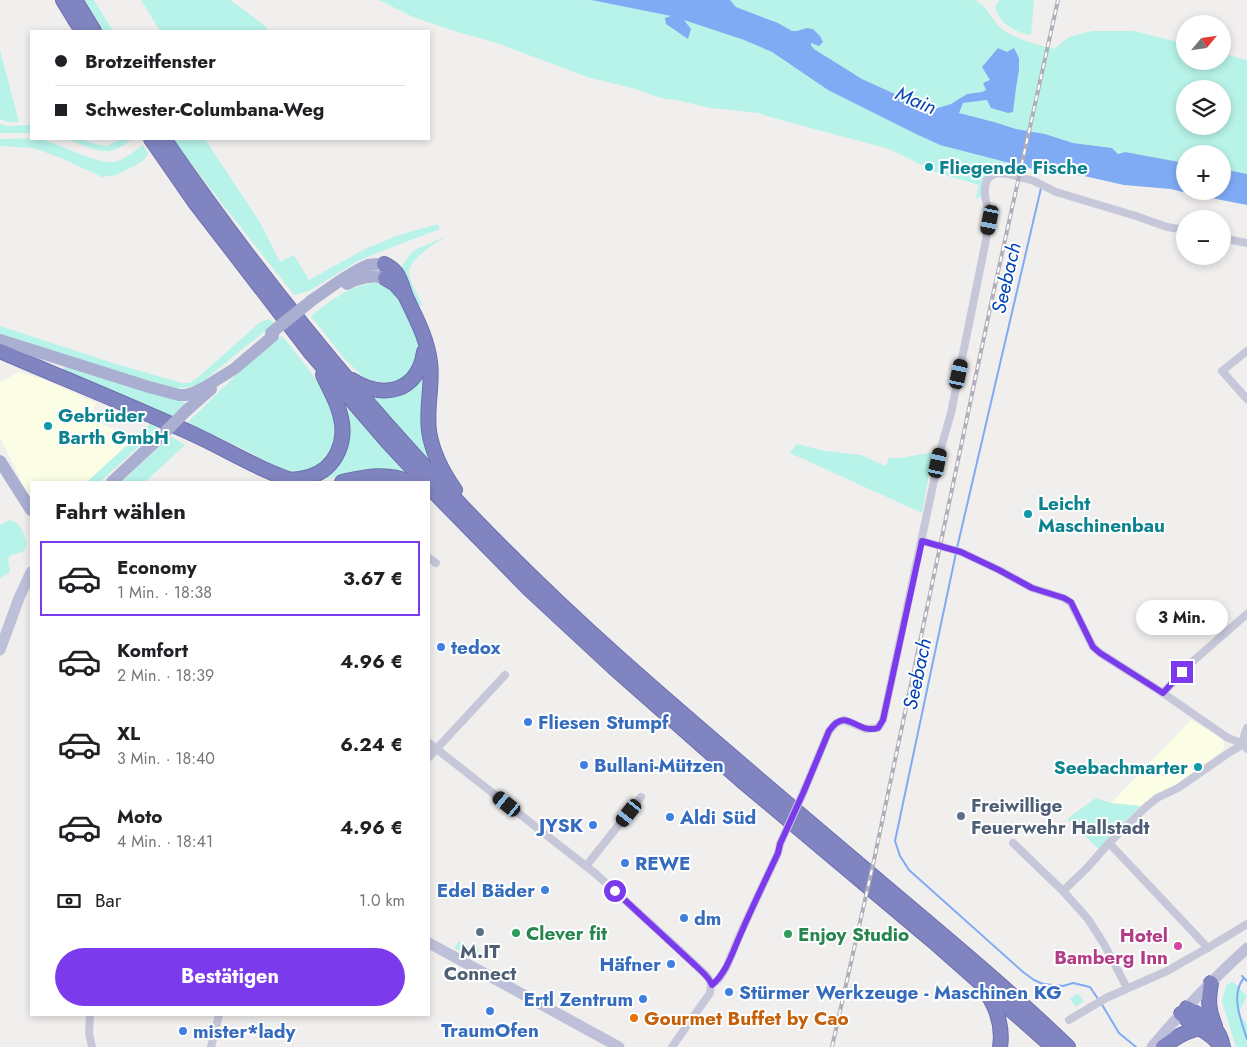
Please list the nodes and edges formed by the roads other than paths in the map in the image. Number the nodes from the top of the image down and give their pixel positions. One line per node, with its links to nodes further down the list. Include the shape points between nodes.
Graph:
1 (63, 0): 3 (highway)
2 (75, 0): 4 (highway)
3 (81, 30)
4 (93, 30)
5 (152, 140): 15 (highway, via 214,229)
6 (165, 140): 17 (highway, via 282,299)
7 (1176, 228): 29 (street, via 1008,174 998,173 987,180 985,196 990,220)
8 (1231, 240): 9 (street)
9 (1247, 243)
10 (384, 271): 12 (highway, via 406,296); 16 (main road, via 379,276 353,280 312,303)
11 (0, 340): 16 (main road, via 179,395 193,393)
12 (426, 344): 17 (highway, via 418,373 396,389 370,389); 28 (highway, via 430,362 428,416 433,446)
13 (1247, 351): 18 (street, via 1222,371)
14 (0, 352): 21 (highway, via 163,420)
15 (311, 353): 21 (highway, via 337,404 342,441 327,468); 24 (highway)
16 (234, 369): 20 (main road, bridge)
17 (344, 375): 28 (highway)
18 (1247, 399)
19 (0, 461): 27 (main road)
20 (113, 481)
21 (293, 481)
22 (347, 481): 23 (highway, via 373,476)
23 (406, 481)
24 (423, 481)
25 (430, 488): 28 (highway)
26 (430, 497): 28 (highway, via 443,508)
27 (30, 508)
28 (469, 521): 51 (highway, via 530,590 613,668); 67 (highway, via 618,657 969,957)
29 (922, 541): 36 (street, via 961,552 1032,588 1071,602 1093,647); 53 (street, bridge, via 883,720 878,728 866,729 844,720 836,722 829,731 726,968)
30 (430, 559): 31 (street)
31 (436, 563)
32 (30, 574): 34 (street)
33 (1247, 614): 36 (street, via 1192,662)
34 (0, 650)
35 (504, 675): 40 (street)
36 (1163, 693): 39 (street)
37 (1247, 728): 39 (street)
38 (430, 744): 40 (street)
39 (1245, 747): 44 (street, via 1230,752 1150,803)
40 (436, 749): 41 (street); 45 (street)
41 (430, 756)
42 (641, 797): 45 (street)
43 (1013, 843): 46 (street)
44 (1109, 844): 46 (street); 49 (street)
45 (586, 866): 53 (street, via 707,976)
46 (1063, 891): 54 (street, via 1088,919)
47 (1247, 924): 49 (street)
48 (430, 944): 63 (street)
49 (1208, 948): 54 (street, via 1168,971)
50 (1247, 948): 52 (street)
51 (978, 982): 65 (highway, via 998,1015); 66 (highway)
52 (1211, 983): 55 (street); 59 (highway, via 1208,1000)
53 (712, 985): 64 (street, via 710,993)
54 (1127, 988): 58 (street)
55 (1184, 1011): 59 (highway); 60 (highway); 68 (street)
56 (90, 1016): 61 (street)
57 (219, 1016): 62 (street)
58 (1069, 1020)
59 (1215, 1026): 70 (highway)
60 (1200, 1028): 69 (highway, via 1185,1032); 70 (highway)
61 (92, 1047)
62 (211, 1047)
63 (619, 1047)
64 (672, 1047)
65 (1000, 1047)
66 (1053, 1047)
67 (1068, 1047)
68 (1152, 1047)
69 (1162, 1047)
70 (1222, 1047)

